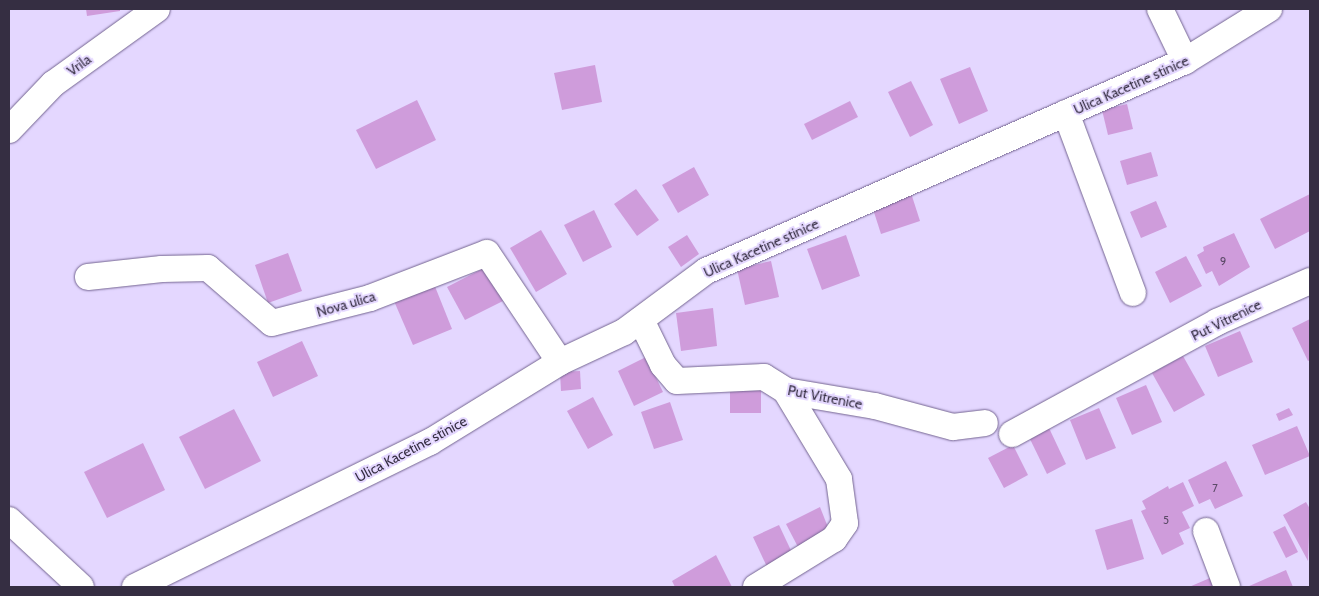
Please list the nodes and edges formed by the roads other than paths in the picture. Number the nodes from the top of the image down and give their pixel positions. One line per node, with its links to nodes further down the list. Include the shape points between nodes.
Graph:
1 (157, 9): 6 (street, Vrila, via 53,84)
2 (1160, 9): 4 (street)
3 (1269, 9): 4 (street, Ulica Kacetine stinice)
4 (1185, 61): 5 (street, Ulica Kacetine stinice)
5 (1066, 113): 9 (street); 10 (street, Ulica Kacetine stinice, via 706,271)
6 (9, 130)
7 (88, 277): 11 (street, Nova ulica, via 208,268 272,323 370,298 488,253)
8 (1310, 281): 14 (street, Put Vitrenice, via 1217,322)
9 (1133, 293)
10 (641, 320): 11 (street, Ulica Kacetine stinice, via 624,332); 12 (street, Put Vitrenice, via 663,365 677,381 764,377)
11 (560, 362): 18 (street, Ulica Kacetine stinice, via 430,442)
12 (786, 391): 13 (street, Put Vitrenice, via 875,406 953,428); 19 (street, via 839,479 845,523 834,539)
13 (984, 424)
14 (1012, 434)
15 (9, 520): 17 (street)
16 (1206, 531): 20 (street)
17 (81, 587)
18 (135, 587)
19 (756, 587)
20 (1227, 587)

